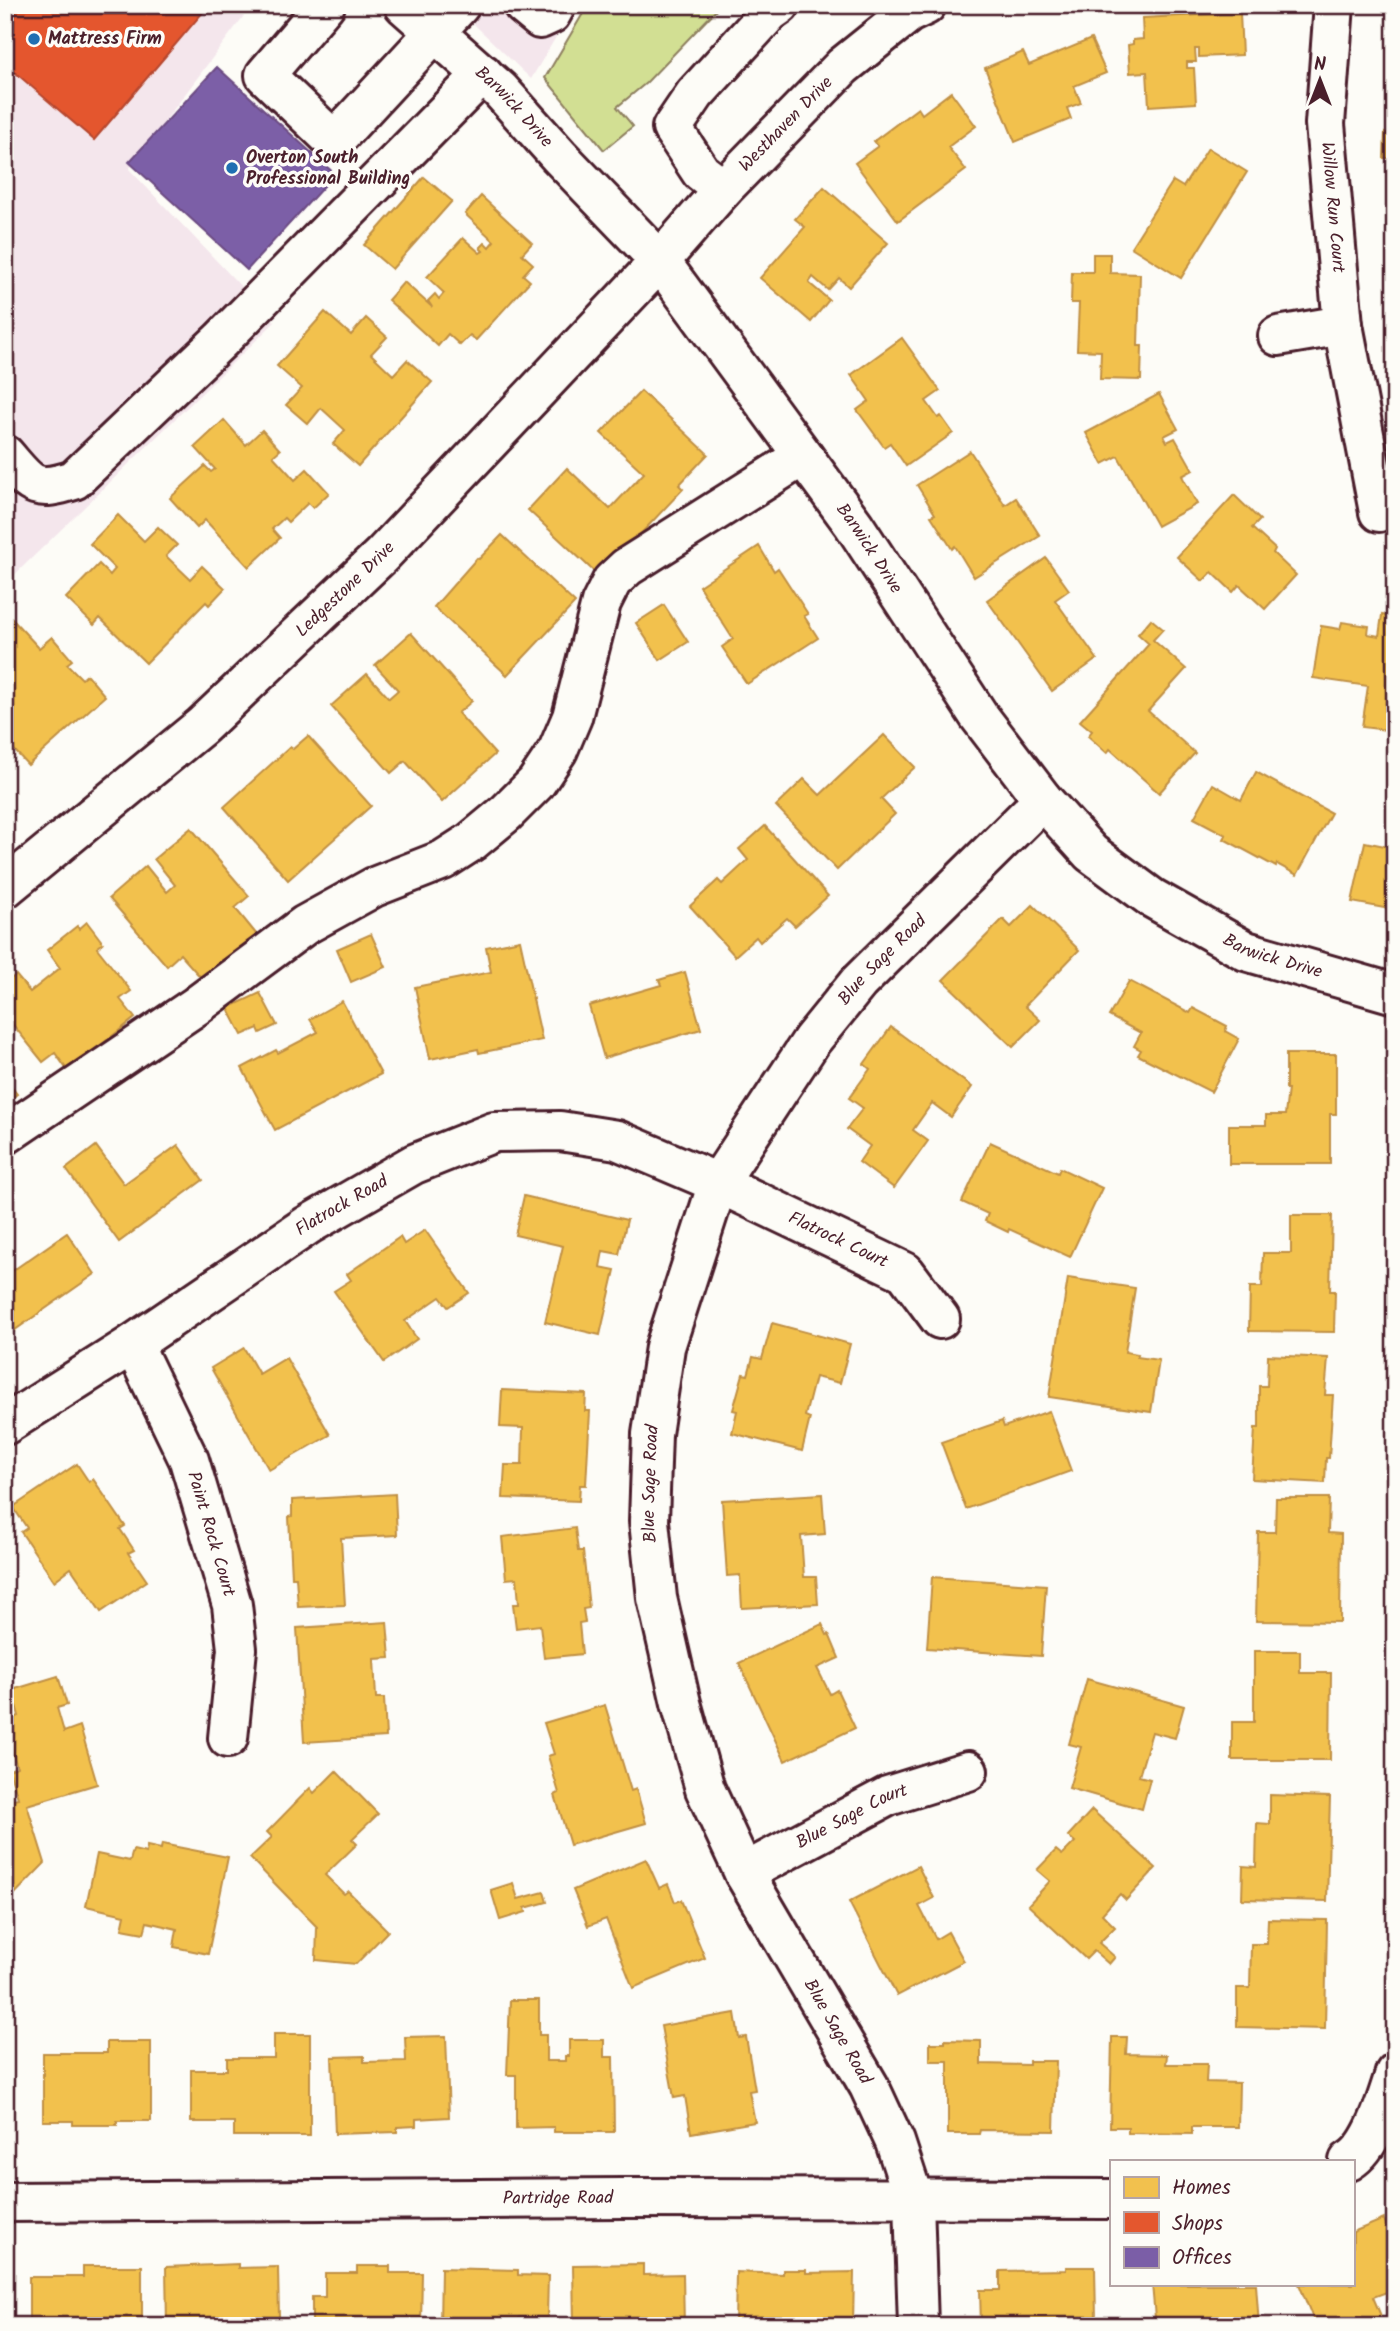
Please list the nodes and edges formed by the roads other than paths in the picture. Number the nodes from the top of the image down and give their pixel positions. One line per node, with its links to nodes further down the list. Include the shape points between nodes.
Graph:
1 (326, 5): 8 (street, via 265,75 334,141)
2 (404, 5): 8 (street, Barwick Drive)
3 (523, 5): 4 (street, via 540,19)
4 (556, 5)
5 (780, 5): 10 (street, via 695,94 672,128 701,172)
6 (1334, 5): 12 (street, Willow Run Court, via 1325,124)
7 (913, 8): 10 (street, Westhaven Drive, via 843,66)
8 (448, 19): 9 (street, Barwick Drive)
9 (483, 74): 11 (street, Barwick Drive); 14 (street, via 221,340 74,480 50,488 29,482)
10 (723, 189): 11 (street, Westhaven Drive)
11 (660, 261): 15 (street, Barwick Drive); 18 (street, Ledgestone Drive, via 381,556 202,726)
12 (1343, 325): 13 (street); 16 (street, Willow Run Court)
13 (1278, 336)
14 (5, 455)
15 (803, 456): 17 (street, Barwick Drive, via 979,716); 20 (street, via 627,567 612,581 597,616 572,717 558,750 536,783 506,813 443,860 374,887 304,925 196,1006)
16 (1379, 512)
17 (1043, 800): 19 (street, Barwick Drive, via 1091,853 1142,891 1246,951); 21 (street, Blue Sage Road, via 859,982 812,1040)
18 (5, 888)
19 (1395, 994)
20 (5, 1135)
21 (718, 1183): 22 (street, Flatrock Court, via 905,1272); 23 (street, Flatrock Road, via 617,1140 560,1131 494,1132 414,1164 308,1225); 27 (street, Blue Sage Road, via 665,1347 652,1434 649,1521 657,1598 681,1703 705,1789)
22 (940, 1319)
23 (132, 1344): 24 (street, Flatrock Road); 25 (street, Paint Rock Court, via 189,1460 232,1605 237,1649)
24 (5, 1425)
25 (228, 1738)
26 (968, 1771): 27 (street, Blue Sage Court, via 888,1796)
27 (744, 1872): 31 (street, Blue Sage Road, via 869,2086 895,2142)
28 (1395, 2073): 29 (street, via 1382,2115)
29 (1351, 2160)
30 (1110, 2199): 31 (street, Partridge Road)
31 (914, 2200): 32 (street, Partridge Road); 33 (street, Blue Sage Road)
32 (5, 2202)
33 (918, 2326)

